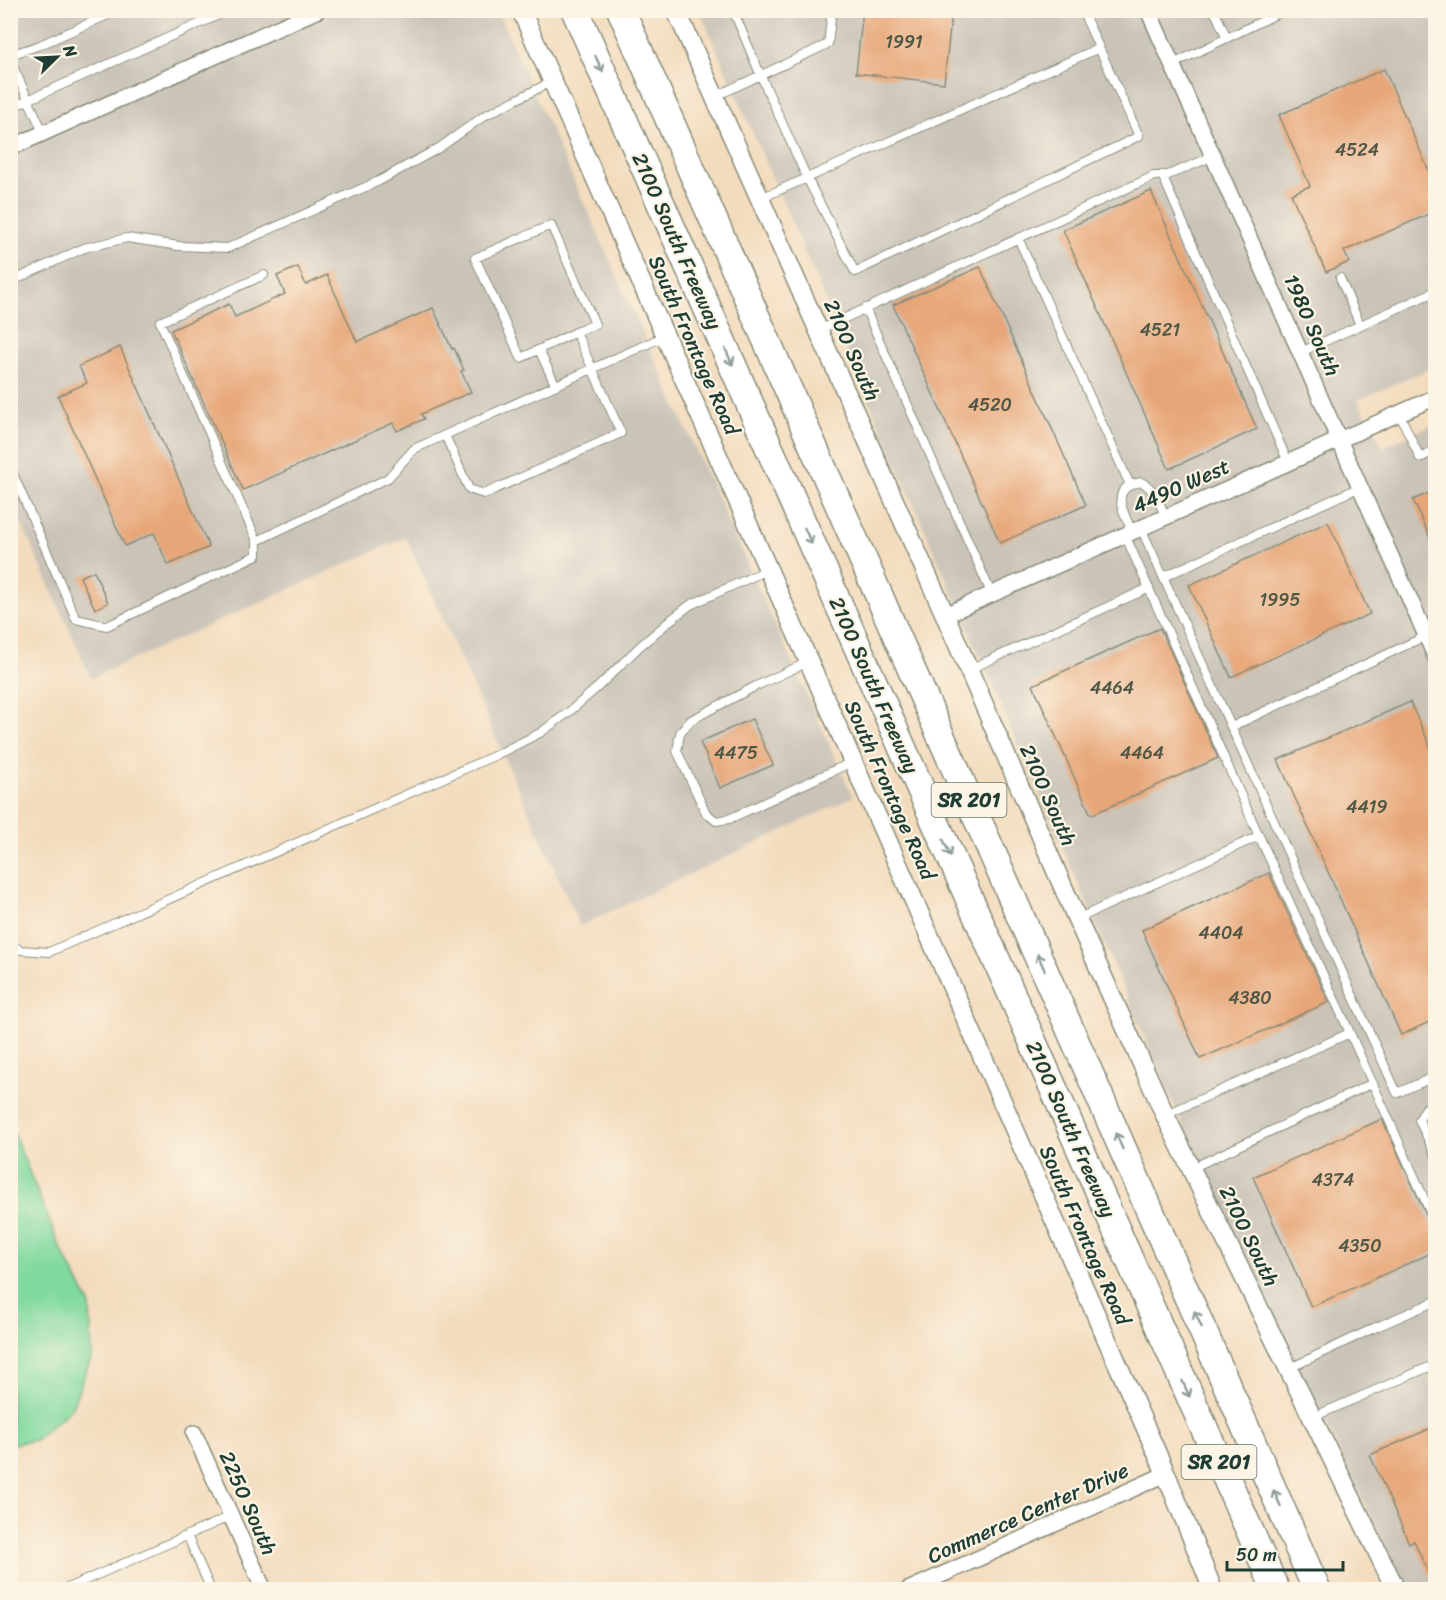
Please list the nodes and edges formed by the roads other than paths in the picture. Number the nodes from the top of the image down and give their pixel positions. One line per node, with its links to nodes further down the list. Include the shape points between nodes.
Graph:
1 (119, 10): 17 (lane)
2 (230, 10): 22 (lane)
3 (318, 10): 14 (street)
4 (521, 10): 20 (street, South Frontage Road)
5 (575, 10): 91 (highway, 2100 South Freeway / SR 201, one-way to 91)
6 (621, 10): 92 (highway, 2100 South Freeway / SR 201, one-way to 6)
7 (676, 10): 21 (street, 2100 South)
8 (733, 10): 19 (lane)
9 (832, 10): 19 (lane, via 828,44)
10 (1082, 10): 16 (lane)
11 (1148, 10): 18 (street, 1980 South)
12 (1214, 10): 15 (lane)
13 (1285, 10): 15 (lane)
14 (292, 16): 24 (street)
15 (1227, 38): 18 (lane)
16 (1099, 48): 28 (lane); 28 (lane, via 1139,136 855,272)
17 (10, 58): 22 (lane)
18 (1173, 64): 26 (street, 1980 South)
19 (761, 76): 21 (lane); 28 (lane)
20 (552, 81): 33 (lane, via 484,116 439,148 379,181 228,248 127,238 84,248); 39 (street, South Frontage Road)
21 (714, 97): 29 (street, 2100 South)
22 (28, 100): 23 (lane); 24 (lane)
23 (10, 108)
24 (44, 134): 25 (street)
25 (10, 148)
26 (1214, 156): 27 (lane); 41 (street, 1980 South)
27 (1161, 176): 30 (lane); 49 (lane)
28 (807, 178): 29 (lane)
29 (760, 199): 37 (street, 2100 South)
30 (1018, 238): 35 (lane); 51 (lane)
31 (264, 275): 55 (lane, via 160,322)
32 (1340, 278): 36 (lane)
33 (10, 282)
34 (1436, 291): 36 (lane)
35 (865, 308): 37 (lane); 59 (lane)
36 (1360, 325): 41 (lane)
37 (818, 330): 60 (street, 2100 South)
38 (576, 332): 40 (lane); 40 (lane, via 595,324 551,225 475,258 521,358); 42 (lane)
39 (665, 336): 42 (lane); 56 (street, South Frontage Road)
40 (539, 350): 43 (lane)
41 (1301, 352): 47 (street, 1980 South)
42 (592, 368): 43 (lane); 46 (lane, via 621,433 484,494 469,489)
43 (555, 384): 46 (lane)
44 (1436, 397): 45 (street, 4490 West)
45 (1399, 413): 47 (street, 4490 West); 48 (lane, via 1420,458)
46 (445, 435): 55 (lane, via 414,449 388,478)
47 (1339, 439): 49 (street, 4490 West); 52 (street, 1980 South)
48 (1436, 450)
49 (1288, 462): 53 (street, 4490 West)
50 (10, 467): 55 (lane, via 76,619 107,626 257,555)
51 (1130, 485): 53 (lane, via 1148,485); 54 (lane, via 1120,498)
52 (1360, 487): 57 (lane); 61 (street, 1980 South)
53 (1166, 517): 54 (street, 4490 West)
54 (1133, 531): 57 (lane); 58 (lane); 59 (street, 4490 West)
55 (257, 541)
56 (769, 570): 63 (street, South Frontage Road); 69 (lane, via 690,605 569,712 540,733 496,755 49,952)
57 (1163, 577): 65 (lane)
58 (1149, 588): 64 (lane); 67 (lane)
59 (992, 595): 60 (street, 4490 West)
60 (945, 615): 64 (street, 2100 South)
61 (1426, 636): 62 (street, 1980 South); 65 (lane)
62 (1436, 658)
63 (809, 662): 66 (street, South Frontage Road); 66 (lane, via 690,720 680,733 678,751 706,813 716,821 729,819)
64 (968, 670): 68 (street, 2100 South)
65 (1231, 727): 71 (lane, via 1397,1093)
66 (853, 762): 83 (street, South Frontage Road)
67 (1259, 836): 68 (lane); 70 (lane)
68 (1077, 919): 74 (street, 2100 South)
69 (10, 945)
70 (1350, 1033): 72 (lane); 74 (lane)
71 (1436, 1076)
72 (1373, 1083): 76 (lane); 77 (lane)
73 (1436, 1103): 75 (lane, via 1426,1108 1419,1120)
74 (1165, 1115): 76 (street, 2100 South)
75 (1436, 1156)
76 (1190, 1168): 80 (street, 2100 South)
77 (1436, 1225)
78 (1436, 1301): 80 (lane)
79 (1436, 1364): 81 (lane)
80 (1288, 1369): 81 (street, 2100 South)
81 (1312, 1418): 93 (street, 2100 South)
82 (194, 1433): 84 (street, 2250 South)
83 (1166, 1474): 89 (street, Commerce Center Drive); 90 (street, South Frontage Road)
84 (231, 1516): 85 (lane); 88 (street, 2250 South)
85 (187, 1535): 86 (lane); 87 (lane)
86 (63, 1590)
87 (211, 1590)
88 (264, 1590)
89 (908, 1590)
90 (1214, 1590)
91 (1276, 1590)
92 (1319, 1590)
93 (1396, 1590)

